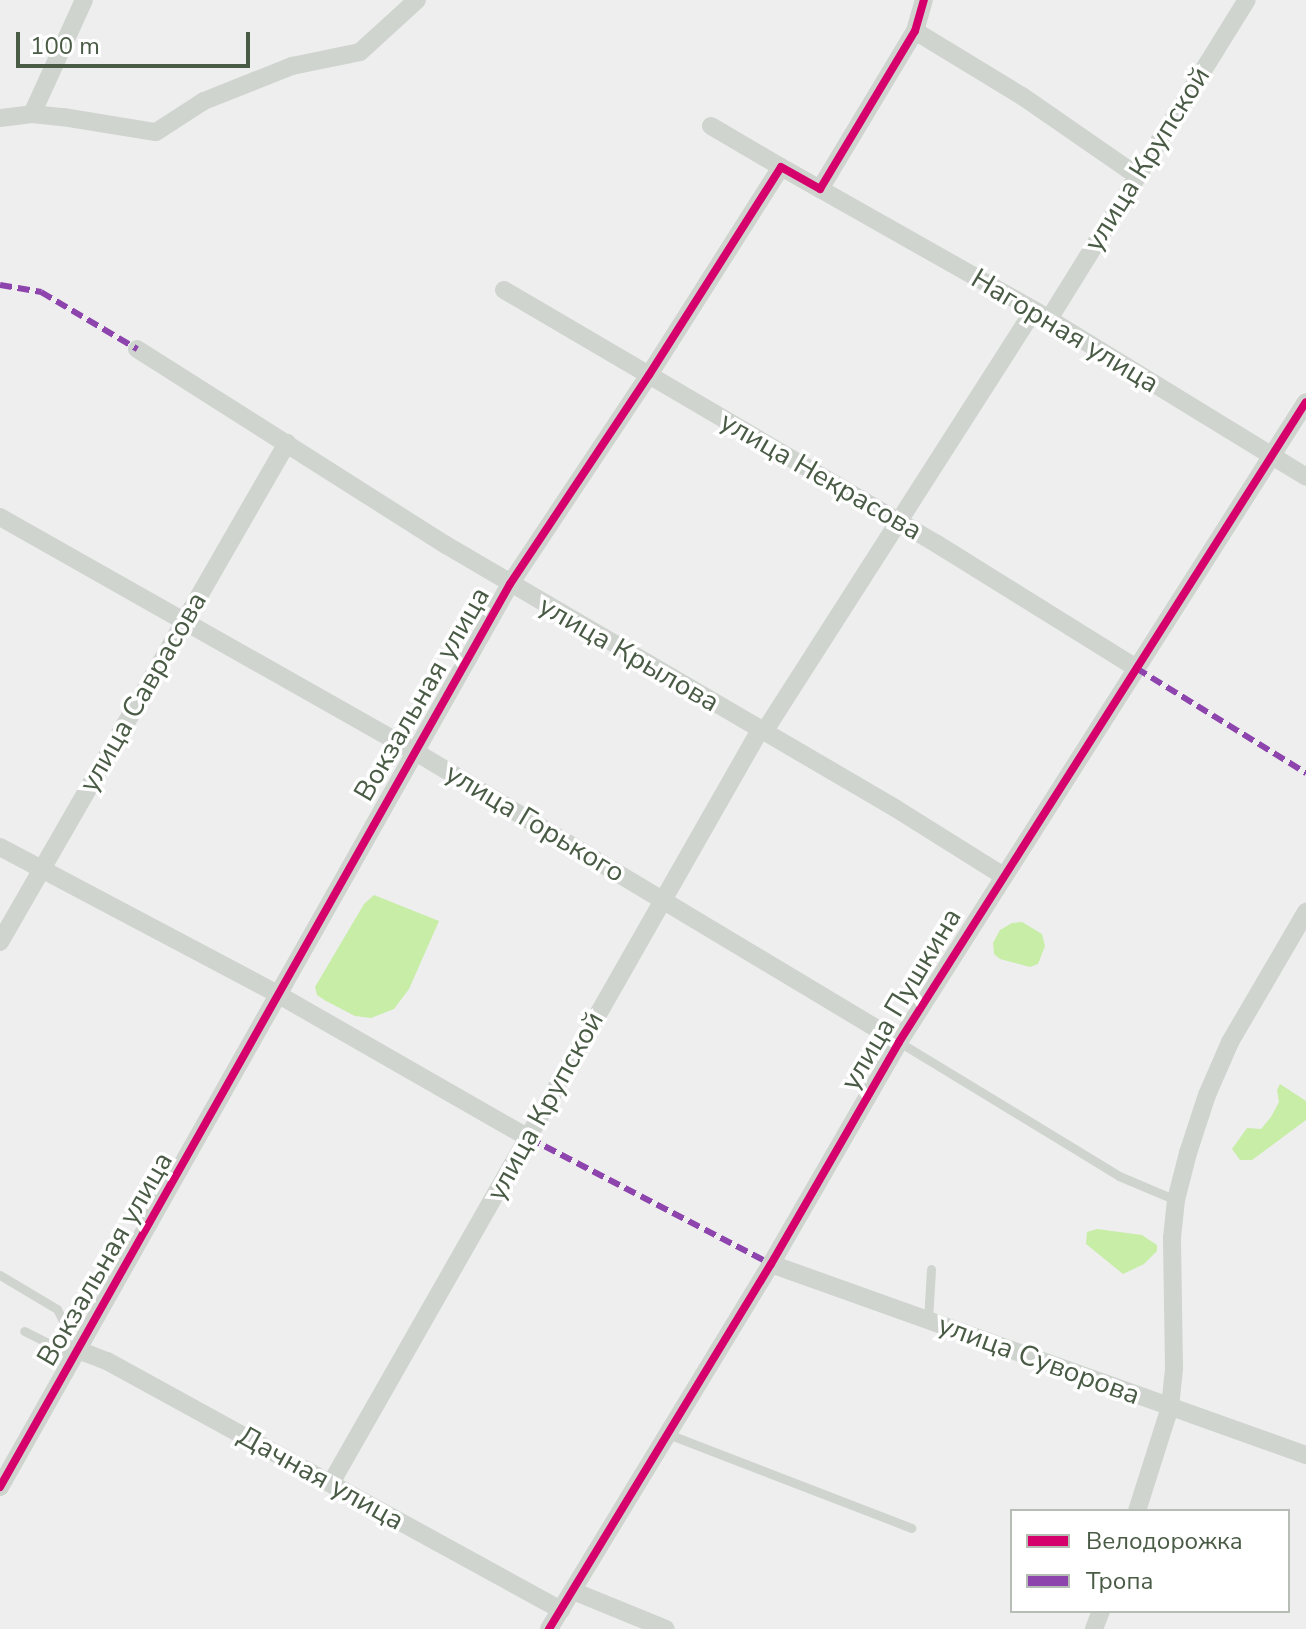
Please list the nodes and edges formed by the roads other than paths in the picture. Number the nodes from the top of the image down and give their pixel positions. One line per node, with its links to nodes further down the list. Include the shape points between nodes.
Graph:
1 (84, 0): 6 (street)
2 (417, 0): 6 (street, via 360,52 292,66 204,101 156,132)
3 (924, 0): 5 (street)
4 (1247, 0): 10 (street, улица Крупской)
5 (915, 31): 10 (street); 11 (street)
6 (32, 114): 7 (street)
7 (0, 118)
8 (711, 126): 9 (street)
9 (781, 167): 11 (street); 15 (street, Вокзальная улица)
10 (1136, 175): 13 (street, улица Крупской)
11 (820, 189): 13 (street, Нагорная улица)
12 (504, 290): 15 (street, улица Некрасова)
13 (1042, 314): 18 (street, Нагорная улица); 21 (street, улица Крупской)
14 (137, 349): 17 (street, улица Крылова)
15 (649, 375): 21 (street, улица Некрасова); 22 (street, Вокзальная улица)
16 (1306, 402): 18 (street, улица Пушкина)
17 (287, 443): 22 (street, улица Крылова); 23 (street, улица Саврасова)
18 (1269, 455): 19 (street, Нагорная улица); 24 (street, улица Пушкина)
19 (1306, 477)
20 (0, 517): 23 (street, улица Горького)
21 (898, 523): 24 (street, улица Некрасова); 25 (street, улица Крупской)
22 (510, 584): 25 (street, улица Крылова); 26 (street, Вокзальная улица)
23 (185, 618): 26 (street, улица Горького); 28 (street, улица Саврасова)
24 (1136, 668): 29 (street, улица Пушкина)
25 (762, 731): 29 (street, улица Крылова); 30 (street, улица Крупской)
26 (414, 751): 30 (street, улица Горького); 33 (street, Вокзальная улица)
27 (0, 847): 28 (street)
28 (42, 869): 32 (street, улица Саврасова); 33 (street)
29 (1002, 875): 34 (street, улица Пушкина)
30 (661, 899): 34 (street, улица Горького); 35 (street, улица Крупской)
31 (1306, 912): 36 (street, via 1230,1042 1207,1095)
32 (0, 942)
33 (279, 995): 35 (street); 42 (street, Вокзальная улица)
34 (899, 1042): 36 (lane, via 1119,1176); 37 (street, улица Пушкина)
35 (529, 1138): 46 (street, улица Крупской)
36 (1176, 1200): 43 (street)
37 (771, 1264): 40 (street, улица Суворова); 44 (street, улица Пушкина)
38 (931, 1269): 40 (lane)
39 (0, 1275): 42 (lane, via 57,1309)
40 (928, 1320): 43 (street, улица Суворова)
41 (24, 1331): 42 (lane, via 68,1353)
42 (78, 1350): 46 (street, Дачная улица); 47 (street, Вокзальная улица)
43 (1170, 1407): 45 (street, улица Суворова); 48 (street)
44 (668, 1434): 49 (lane); 50 (street, улица Пушкина)
45 (1306, 1455)
46 (331, 1483): 51 (street, Дачная улица)
47 (0, 1487)
48 (1138, 1509)
49 (912, 1528)
50 (573, 1591): 51 (street, улица Пушкина); 53 (street)
51 (561, 1610): 52 (street, улица Пушкина)
52 (549, 1629)
53 (666, 1629)

